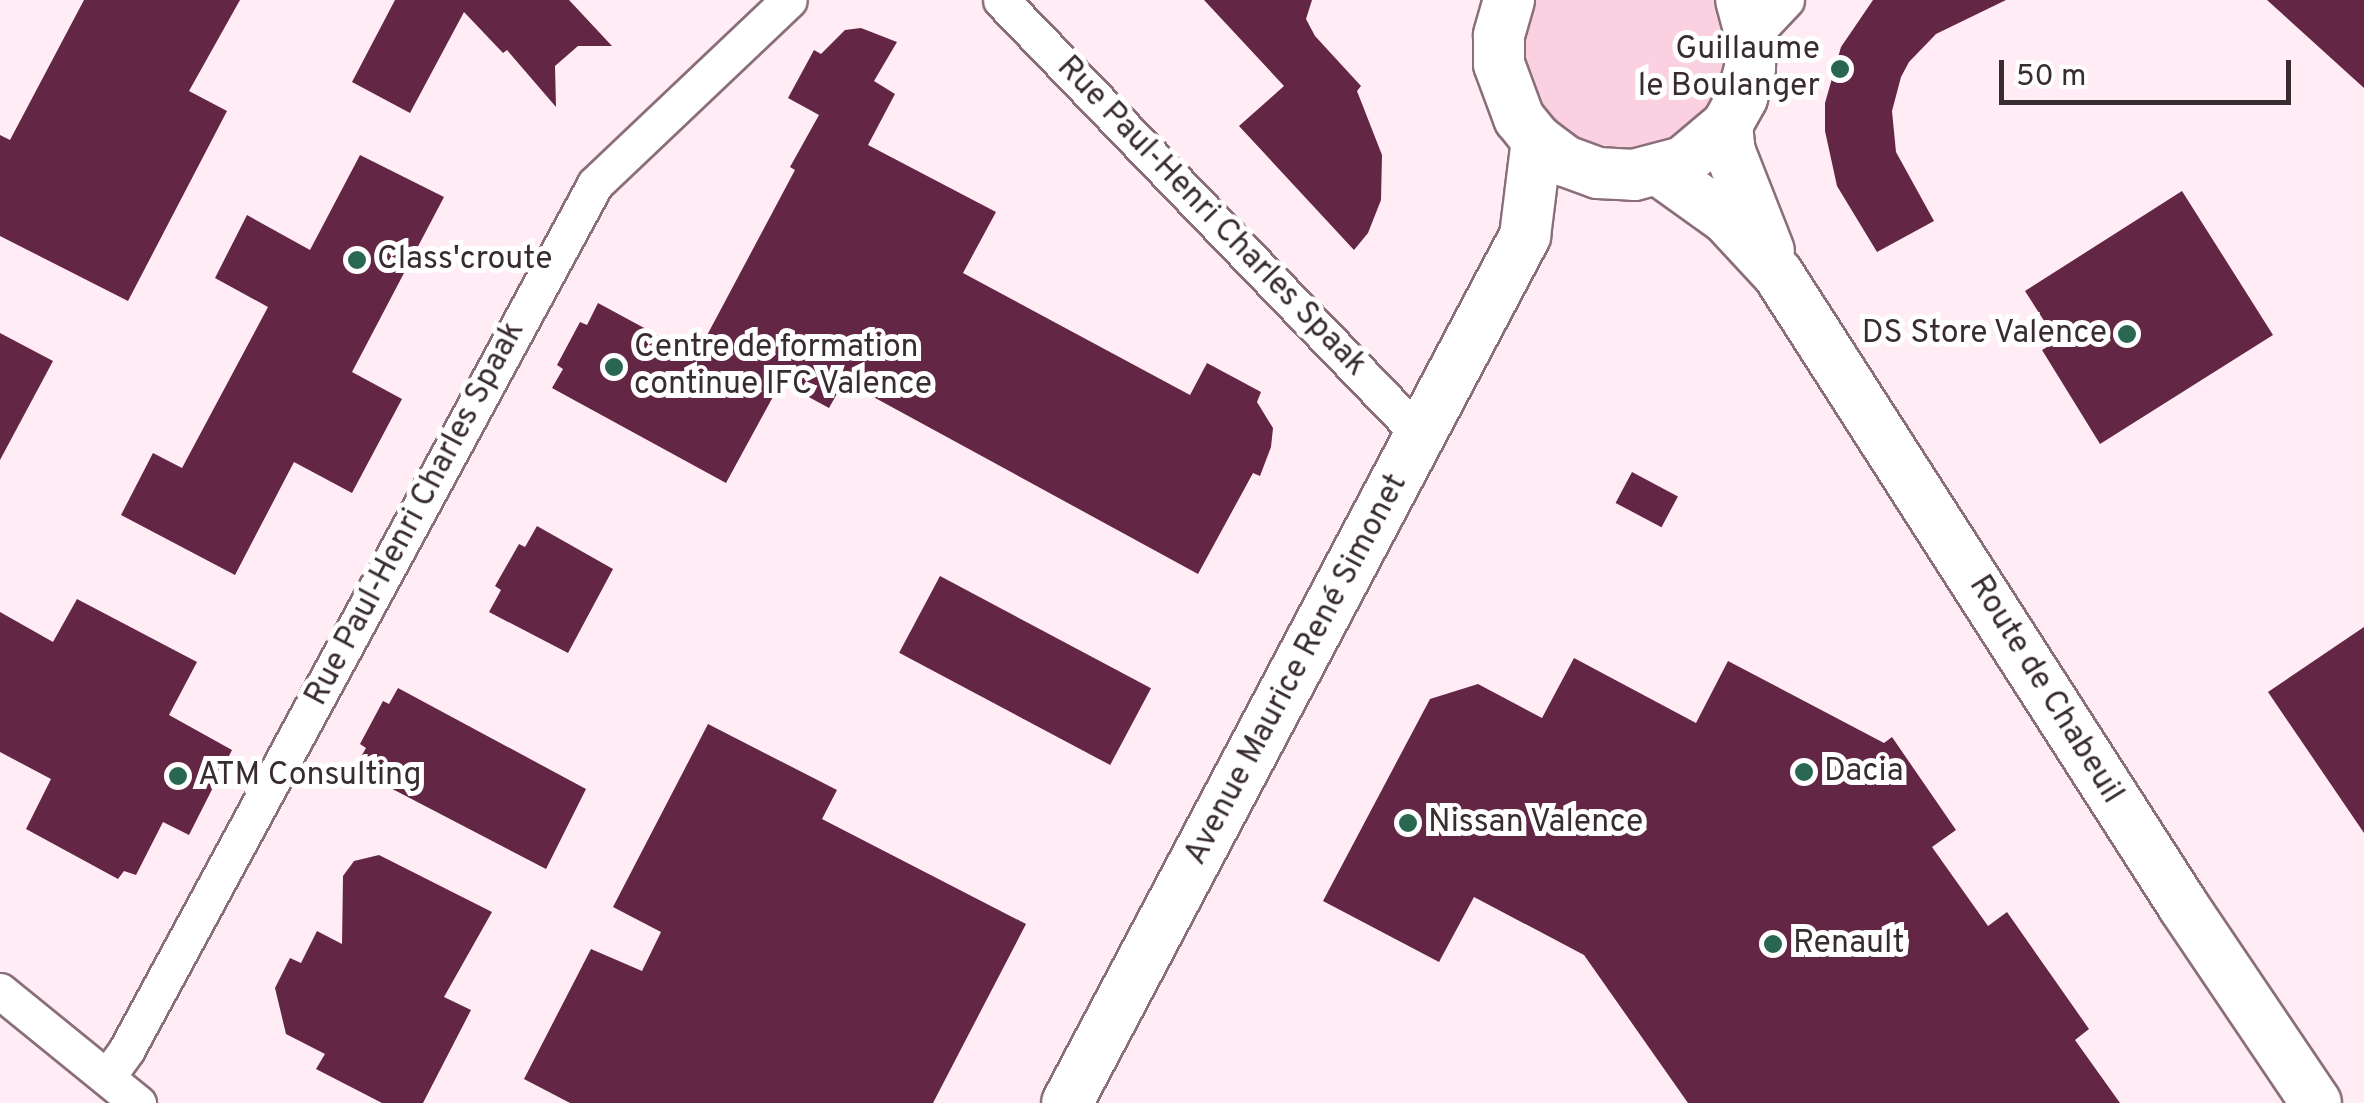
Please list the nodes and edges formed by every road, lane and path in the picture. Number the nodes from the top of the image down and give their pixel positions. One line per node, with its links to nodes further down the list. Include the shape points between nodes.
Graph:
1 (789, 0): 14 (street, Rue Paul-Henri Charles Spaak, via 595,184)
2 (1001, 0): 12 (street, Rue Paul-Henri Charles Spaak)
3 (1509, 0): 7 (main road, via 1499,64 1506,93)
4 (1786, 0): 5 (street)
5 (1746, 19): 6 (main road, via 1750,68)
6 (1727, 125): 8 (main road, via 1701,150); 11 (main road, Route de Chabeuil, via 1730,152)
7 (1537, 140): 9 (main road, via 1565,161); 10 (main road, Avenue Maurice René Simonet)
8 (1660, 171): 9 (main road); 11 (main road, Route de Chabeuil, via 1726,218)
9 (1598, 173): 10 (main road, Avenue Maurice René Simonet)
10 (1526, 236): 12 (main road, Avenue Maurice René Simonet)
11 (1778, 274): 17 (main road, Route de Chabeuil)
12 (1421, 436): 16 (main road, Avenue Maurice René Simonet)
13 (0, 991): 14 (street)
14 (106, 1077): 15 (street)
15 (138, 1103)
16 (1067, 1103)
17 (2316, 1103)

